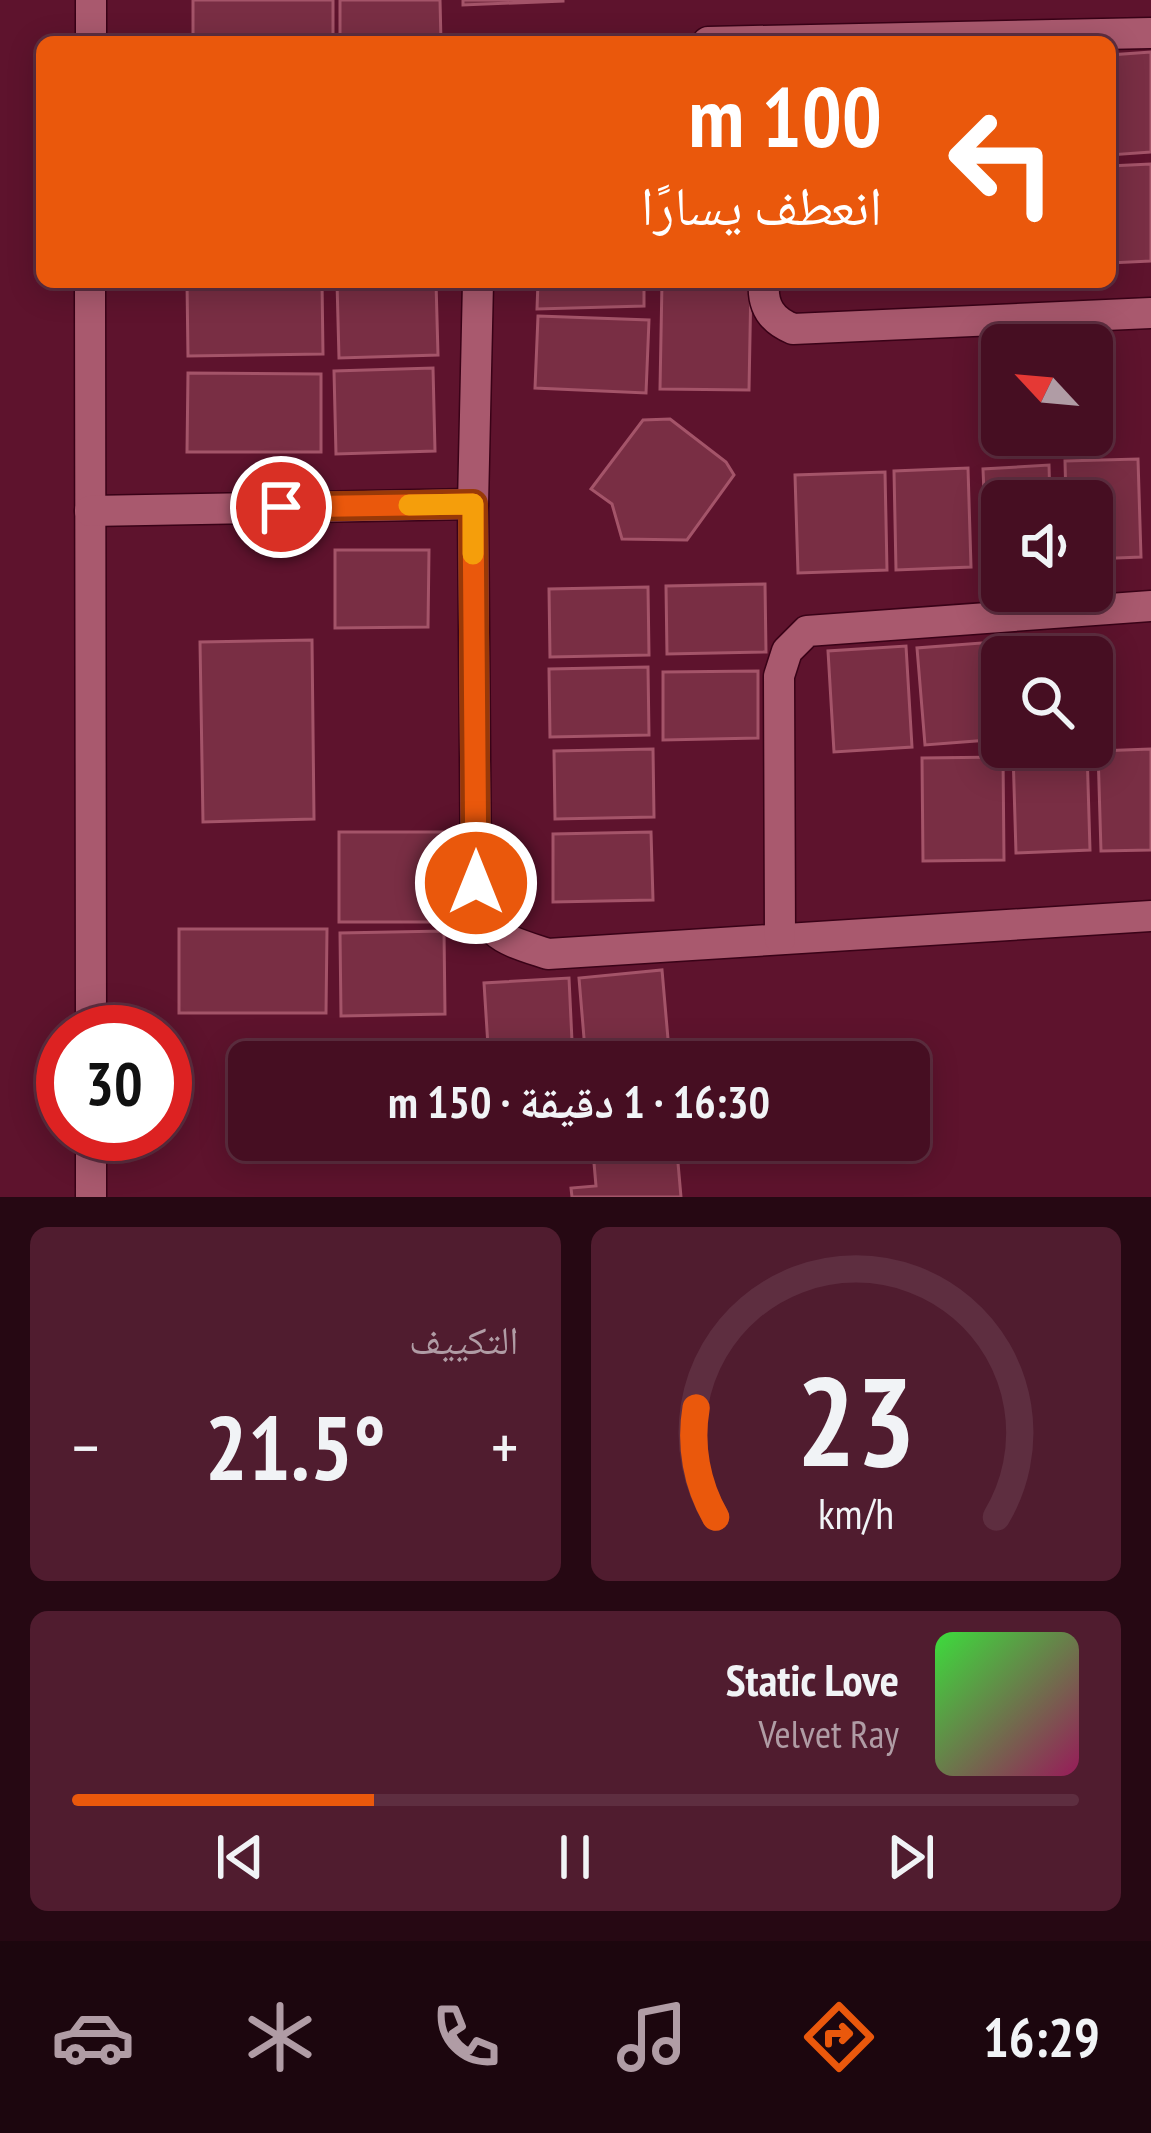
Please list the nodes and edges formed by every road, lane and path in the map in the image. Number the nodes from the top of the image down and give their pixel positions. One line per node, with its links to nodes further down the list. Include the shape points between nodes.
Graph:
1 (91, 0): 3 (street)
2 (1151, 33): 4 (street)
3 (91, 36)
4 (1012, 36)
5 (90, 288): 10 (street)
6 (478, 288): 9 (street)
7 (764, 288): 8 (street, via 775,322 793,329)
8 (1151, 313)
9 (473, 504): 10 (street); 13 (street, via 480,912 500,938 548,954)
10 (90, 511): 14 (street)
11 (1151, 606): 13 (street, via 807,631 787,651 779,676)
12 (1151, 916): 13 (street)
13 (780, 939)
14 (91, 1005)
15 (91, 1161): 16 (street)
16 (91, 1197)

